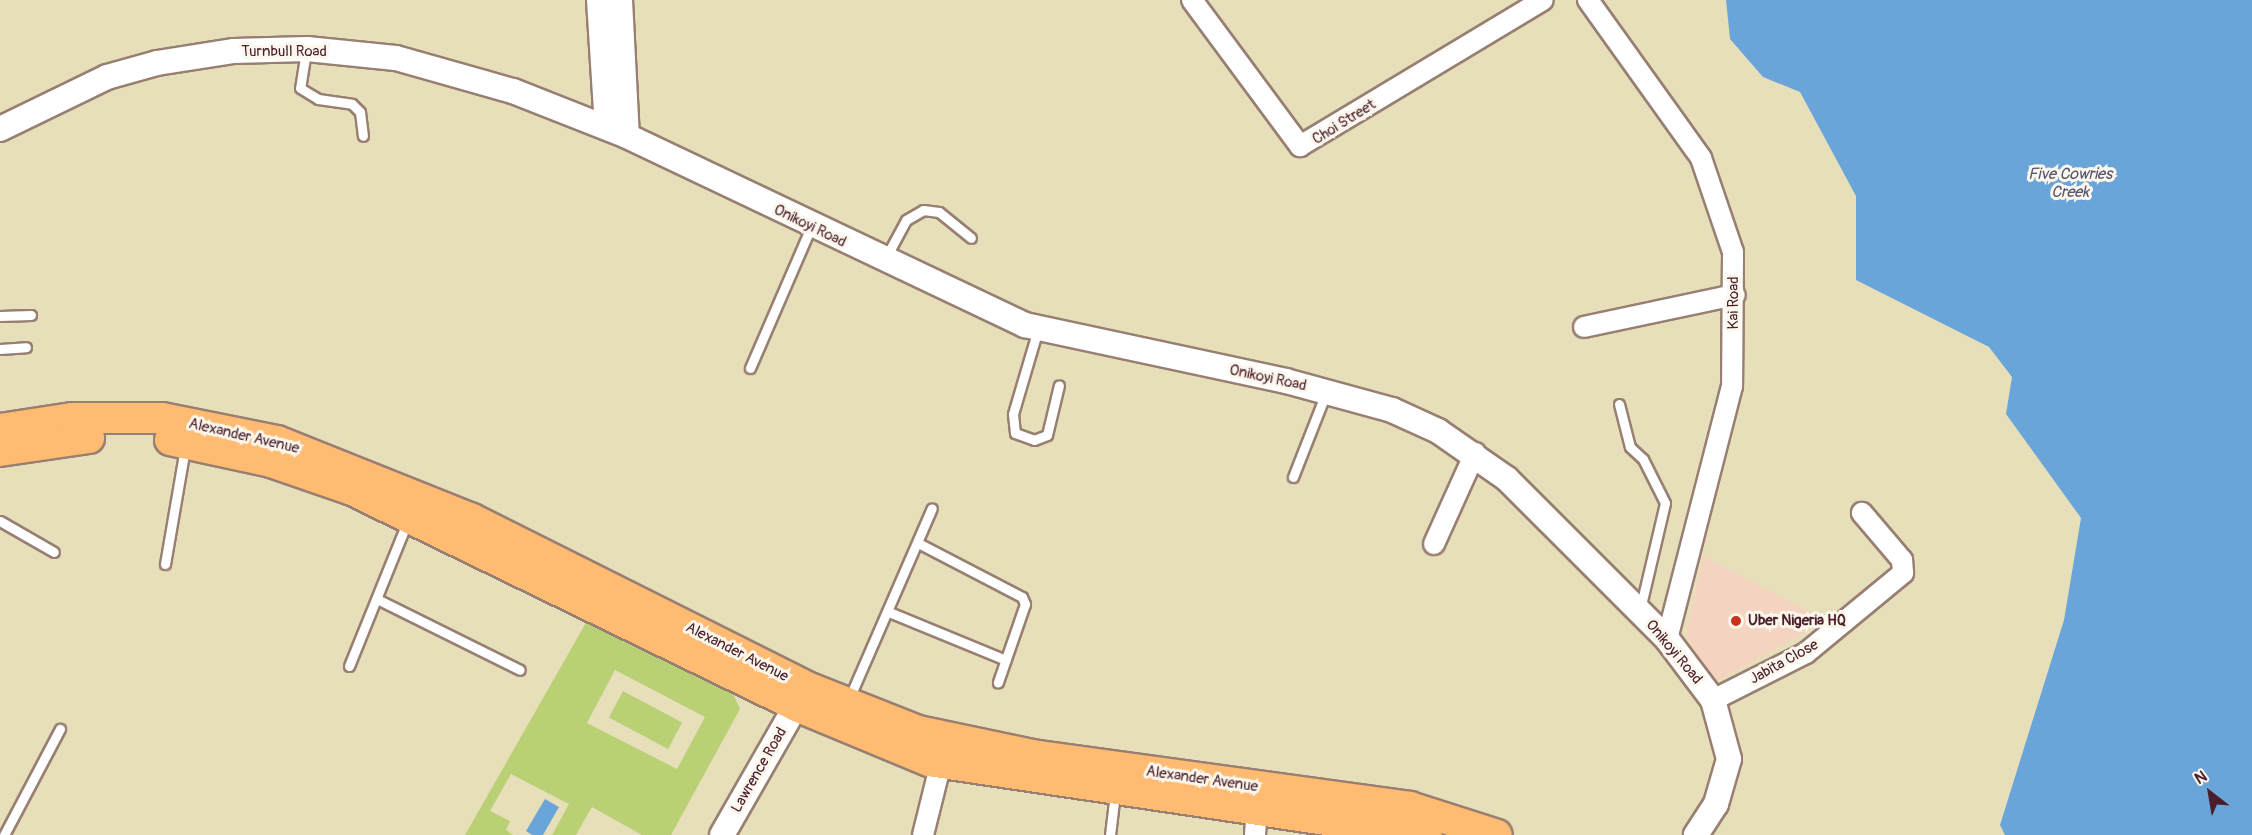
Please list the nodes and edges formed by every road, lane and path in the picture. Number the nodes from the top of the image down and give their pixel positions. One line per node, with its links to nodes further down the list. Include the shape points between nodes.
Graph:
1 (599, 0): 8 (street)
2 (620, 0): 8 (street)
3 (1192, 0): 4 (street, Choi Street, via 1300,146)
4 (1543, 0)
5 (1588, 0): 13 (street, Kai Road, via 1701,158 1733,252)
6 (307, 49): 7 (street, Turnbull Road, via 234,51 137,69 62,96); 8 (street, Turnbull Road, via 396,58 513,91); 9 (lane, via 300,88 318,99 352,104 360,112)
7 (0, 129)
8 (617, 132): 10 (street, Onikoyi Road)
9 (363, 136)
10 (811, 227): 12 (street, Onikoyi Road); 20 (lane)
11 (971, 238): 12 (lane, via 939,212 923,210 906,220)
12 (884, 261): 17 (street, Onikoyi Road)
13 (1735, 295): 16 (street); 40 (street, Kai Road, via 1732,386)
14 (31, 315): 15 (lane)
15 (0, 316)
16 (1584, 327)
17 (1038, 329): 21 (lane, via 1013,414 1015,433 1034,440 1047,435); 22 (street, Onikoyi Road)
18 (26, 347): 19 (lane)
19 (0, 349)
20 (750, 368)
21 (1059, 385)
22 (1327, 391): 27 (street, Onikoyi Road, via 1392,410); 28 (lane)
23 (1619, 404): 39 (lane, via 1630,447 1653,474 1665,503)
24 (0, 429): 46 (main road, Alexander Avenue, via 73,418 162,418 309,451 472,519)
25 (186, 442): 26 (main road, Alexander Avenue, via 110,436); 31 (main road, Alexander Avenue, via 271,462); 36 (lane)
26 (0, 450)
27 (1474, 453): 33 (street); 39 (street, Onikoyi Road, via 1570,537)
28 (1293, 477)
29 (932, 508): 34 (lane)
30 (1862, 513): 45 (street, Jabita Close, via 1902,560 1903,573 1806,653)
31 (410, 515): 37 (lane); 47 (main road, Alexander Avenue)
32 (0, 521): 35 (lane)
33 (1434, 543)
34 (920, 544): 38 (lane); 41 (lane, via 1022,597 1025,604)
35 (54, 552)
36 (165, 564)
37 (379, 600): 42 (lane); 43 (lane)
38 (889, 612): 41 (lane); 46 (lane)
39 (1639, 612): 40 (street, Onikoyi Road)
40 (1666, 639): 45 (street, Onikoyi Road)
41 (1006, 660): 44 (lane)
42 (349, 666)
43 (520, 670)
44 (998, 682)
45 (1713, 700): 58 (street, Onikoyi Road, via 1729,759 1716,804)
46 (846, 705): 57 (main road, Alexander Avenue, via 975,746 1410,807)
47 (796, 706): 49 (main road, Alexander Avenue); 53 (street, Lawrence Road)
48 (60, 729): 52 (lane)
49 (941, 764): 50 (main road, Alexander Avenue); 54 (street)
50 (1115, 788): 51 (main road, Alexander Avenue); 55 (lane)
51 (1256, 822): 56 (main road, Alexander Avenue)
52 (4, 835)
53 (722, 835)
54 (923, 835)
55 (1110, 835)
56 (1427, 835)
57 (1497, 835)
58 (1696, 835)

